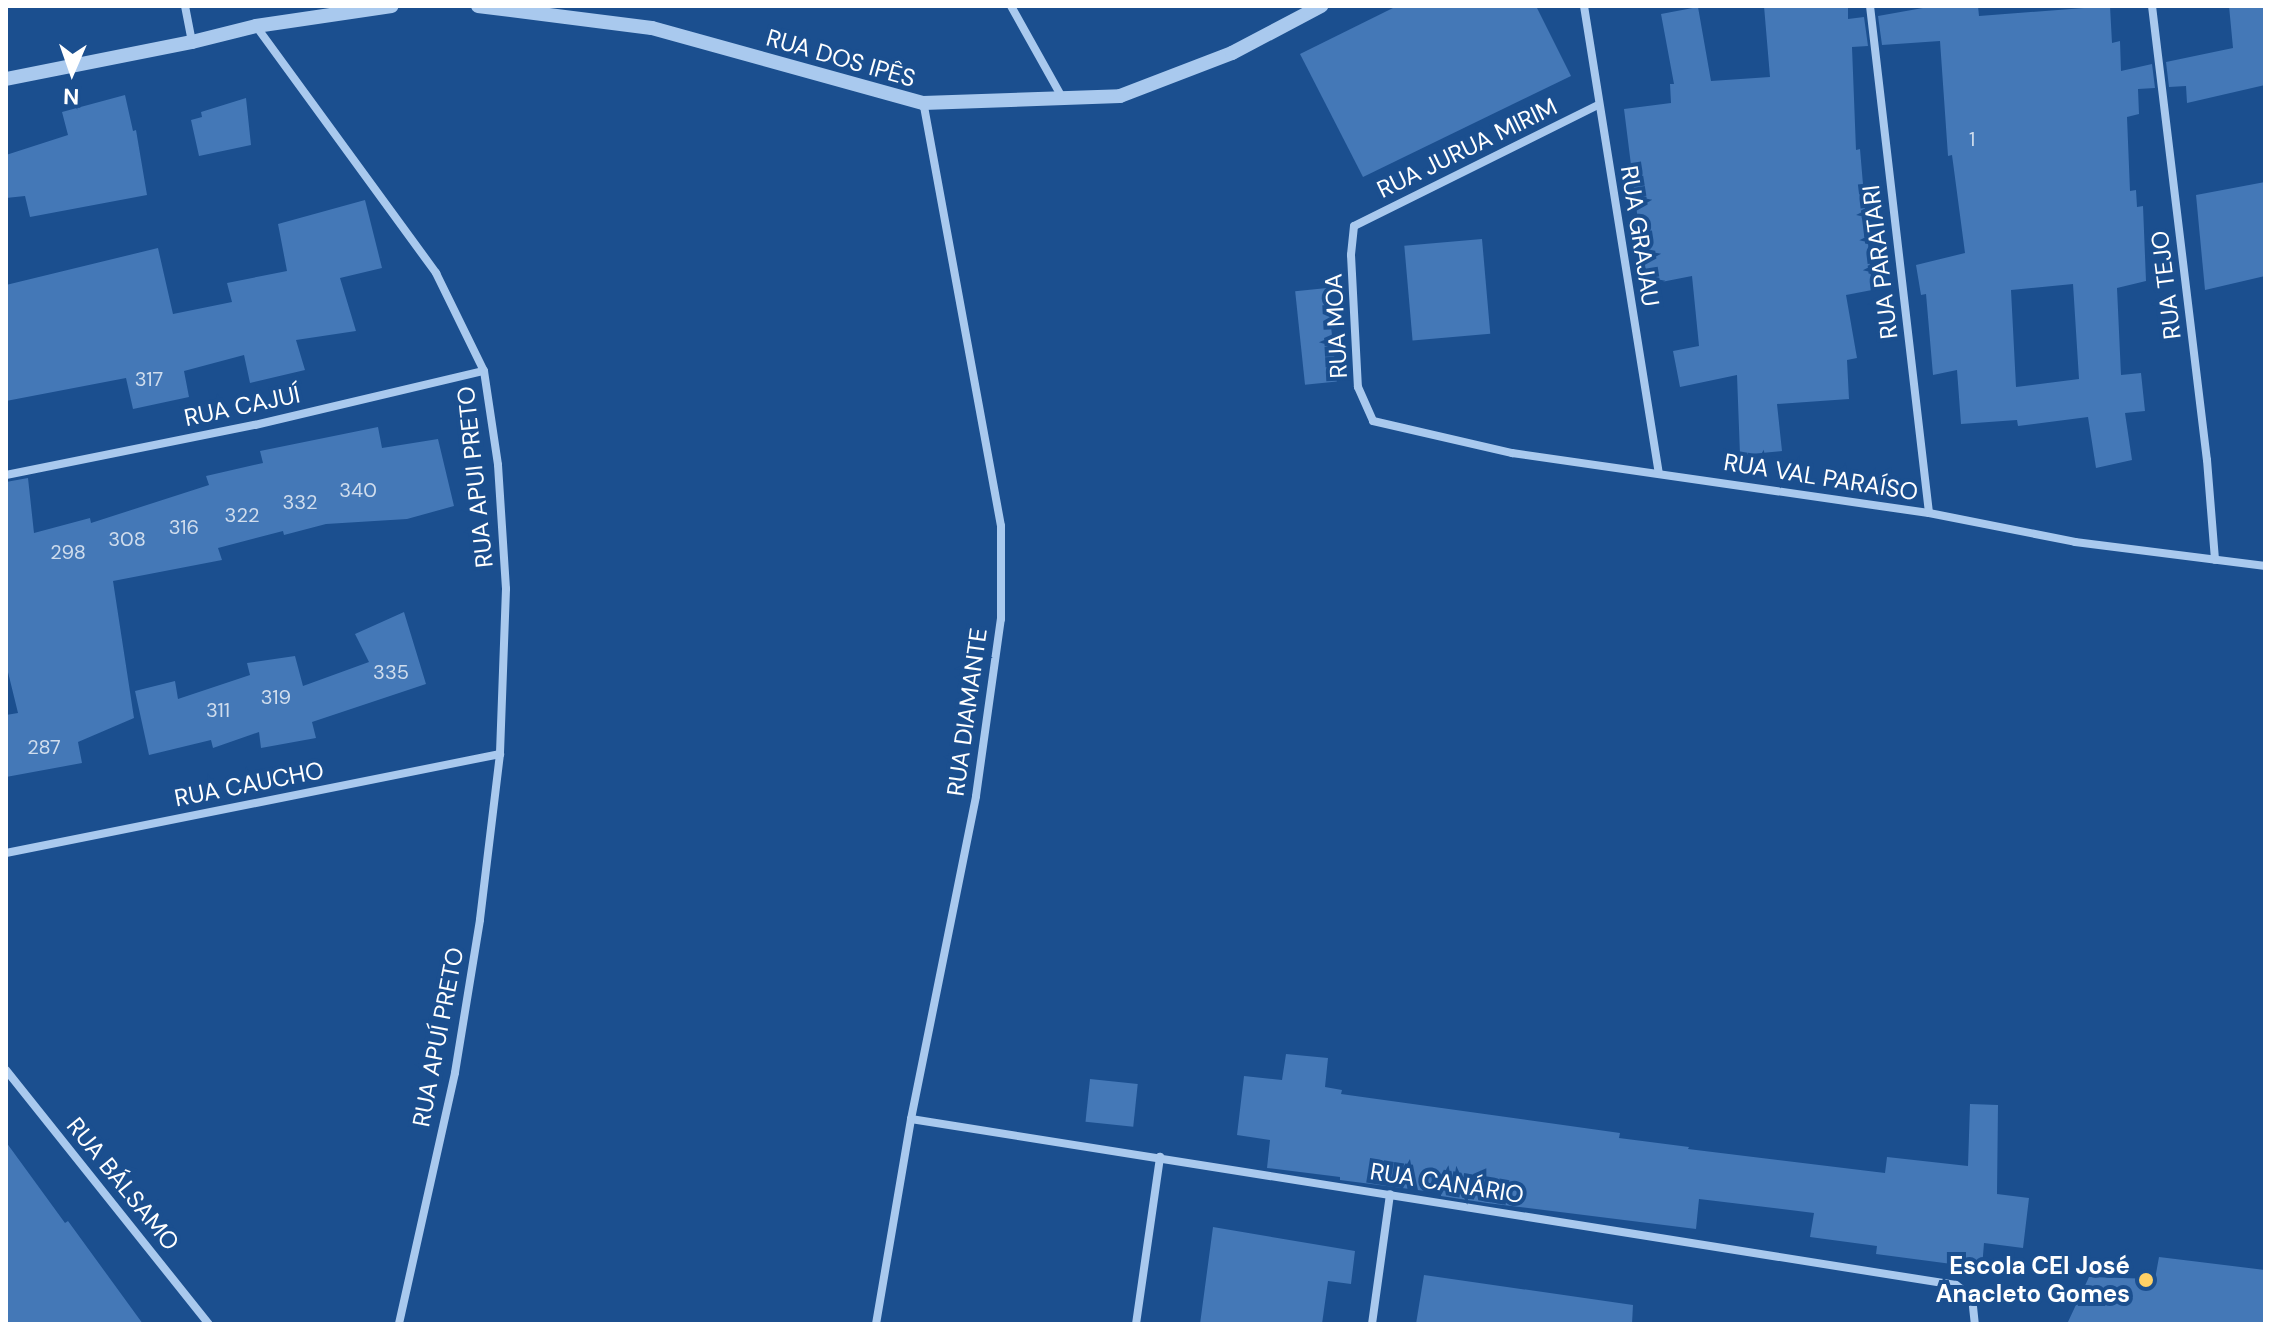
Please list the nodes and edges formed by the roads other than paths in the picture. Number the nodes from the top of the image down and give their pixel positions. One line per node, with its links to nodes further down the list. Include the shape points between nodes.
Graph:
1 (185, 6): 10 (street)
2 (392, 6): 9 (street)
3 (478, 6): 13 (street, RUA DOS IPÊS, via 652,28)
4 (1011, 6): 12 (street)
5 (1321, 6): 12 (street, RUA DOS IPÊS, via 1232,53 1120,96)
6 (1584, 6): 14 (street, RUA GRAJAU)
7 (1870, 6): 20 (street, RUA PARATARI)
8 (2152, 6): 21 (street, RUA TEJO)
9 (256, 26): 10 (street); 16 (street, RUA APUI PRETO, via 436,273)
10 (192, 42): 11 (street)
11 (6, 79)
12 (1063, 99): 13 (street, RUA DOS IPÊS)
13 (923, 103): 26 (street, RUA DIAMANTE, via 1001,526 1001,619 976,796)
14 (1598, 105): 15 (street, RUA JURUA MIRIM); 18 (street, RUA GRAJAU)
15 (1354, 226): 17 (street, RUA MOA, via 1358,387)
16 (484, 371): 19 (street, RUA CAJUÍ, via 255,425); 23 (street, RUA APUI PRETO, via 498,465 506,589)
17 (1373, 421): 18 (street, RUA VAL PARAÍSO, via 1512,453)
18 (1659, 473): 20 (street, RUA VAL PARAÍSO)
19 (6, 475)
20 (1929, 513): 21 (street, RUA VAL PARAÍSO, via 2075,542)
21 (2215, 560): 22 (street, RUA VAL PARAÍSO)
22 (2265, 566)
23 (500, 754): 24 (street, RUA CAUCHO); 30 (street, RUA APUÍ PRETO, via 455,1073)
24 (6, 853)
25 (6, 1070): 29 (street, RUA BÁLSAMO)
26 (911, 1119): 27 (street, RUA CANÁRIO); 31 (street, RUA DIAMANTE)
27 (1160, 1157): 28 (street, RUA CANÁRIO); 32 (street)
28 (1390, 1194): 33 (street); 34 (street, RUA CANÁRIO, via 1956,1285 1972,1297)
29 (209, 1324)
30 (399, 1324)
31 (876, 1324)
32 (1136, 1324)
33 (1372, 1324)
34 (1975, 1324)

